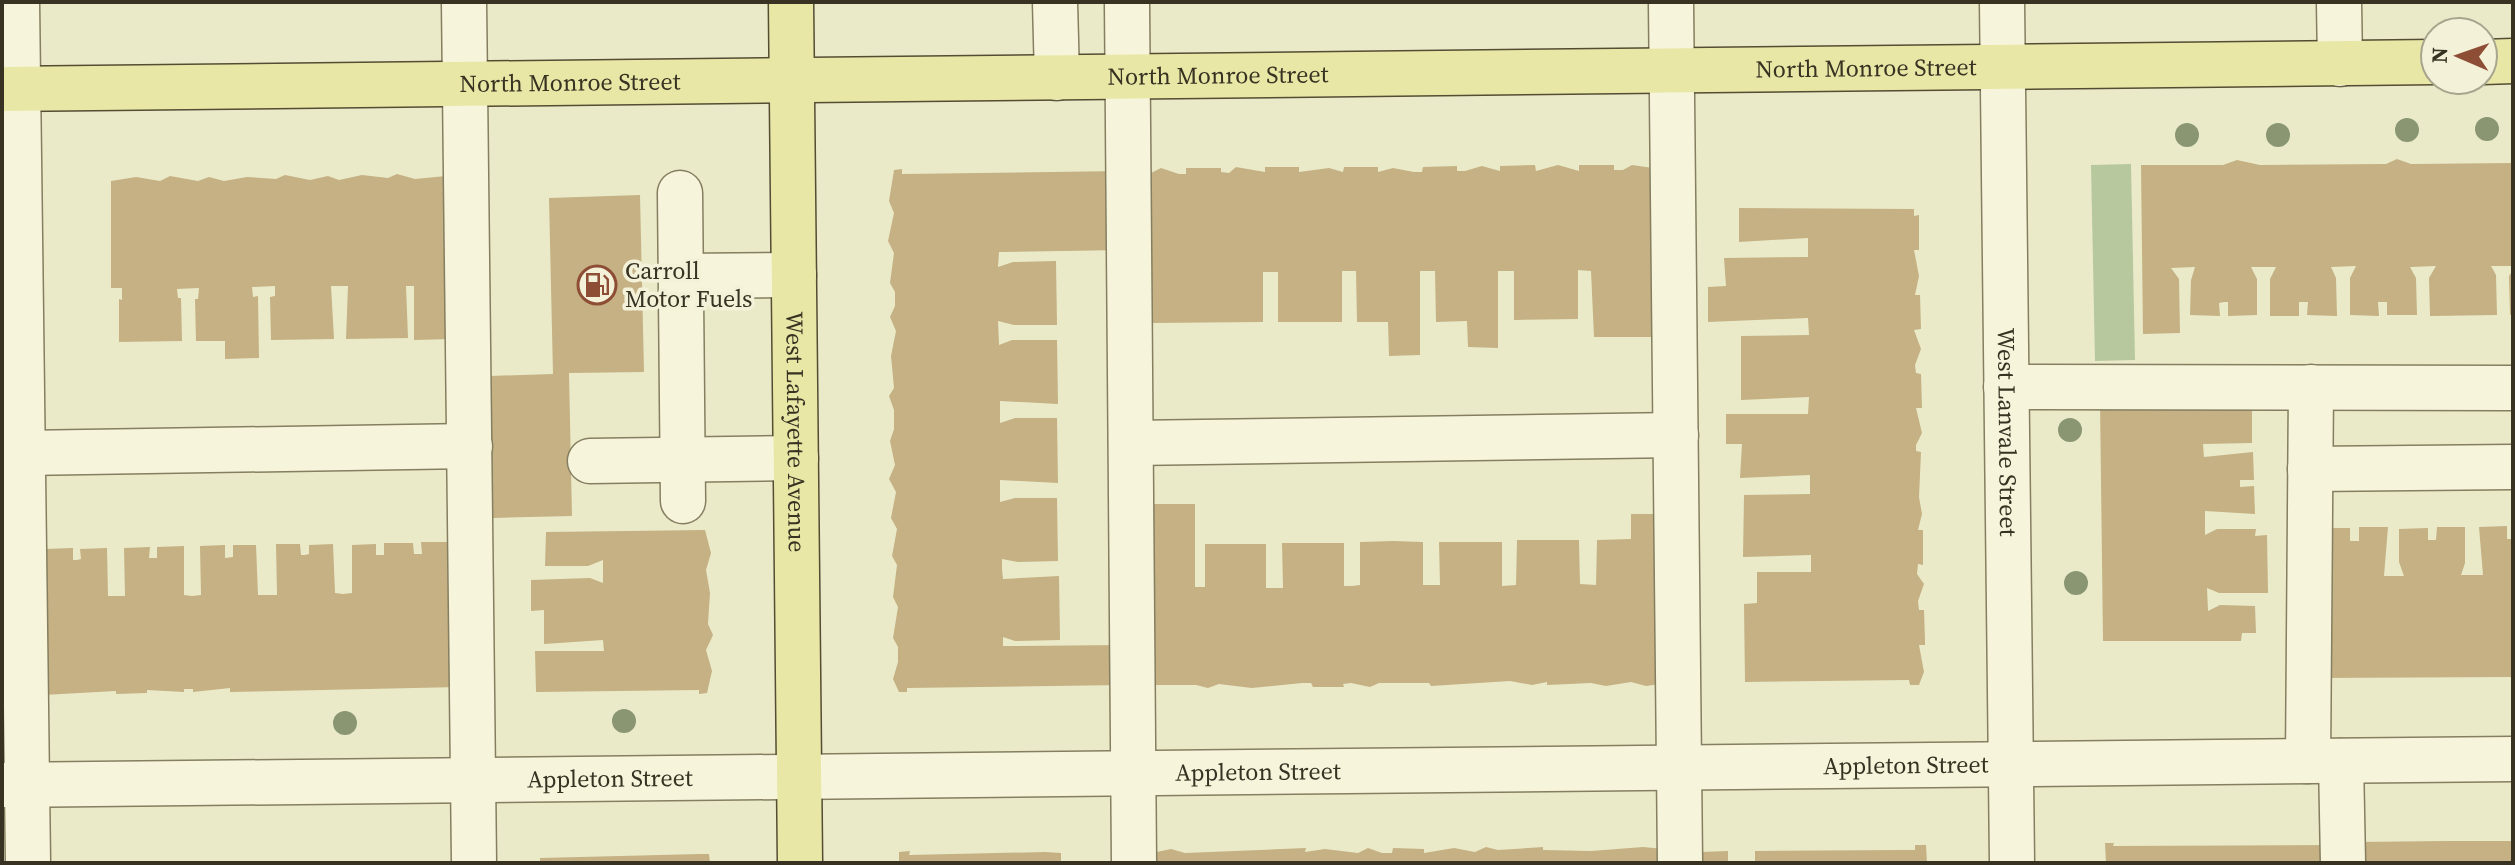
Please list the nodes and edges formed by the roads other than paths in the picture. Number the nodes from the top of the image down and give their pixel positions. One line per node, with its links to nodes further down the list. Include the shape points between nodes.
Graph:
1 (17, 2): 17 (street)
2 (464, 2): 16 (street)
3 (791, 2): 15 (main road, West Lafayette Avenue)
4 (1055, 2): 13 (street)
5 (1127, 2): 14 (street)
6 (1671, 2): 12 (street)
7 (2002, 2): 11 (street, West Lanvale Street)
8 (2339, 2): 10 (street)
9 (2419, 62): 10 (main road, North Monroe Street)
10 (2340, 64): 11 (main road, North Monroe Street)
11 (2002, 69): 12 (main road, North Monroe Street); 21 (street, West Lanvale Street)
12 (1673, 73): 14 (main road, North Monroe Street); 24 (street)
13 (1057, 78): 14 (main road, North Monroe Street); 15 (main road, North Monroe Street)
14 (1128, 79): 25 (street)
15 (792, 82): 16 (main road, North Monroe Street); 19 (main road, West Lafayette Avenue)
16 (465, 85): 17 (main road, North Monroe Street); 26 (street)
17 (10, 89): 27 (street)
18 (680, 193): 20 (street)
19 (794, 275): 20 (street); 28 (main road, West Lafayette Avenue)
20 (681, 276): 32 (street)
21 (2006, 387): 22 (street); 35 (street, West Lanvale Street)
22 (2311, 387): 23 (street); 31 (street)
23 (2513, 388)
24 (1676, 435): 25 (street); 36 (street)
25 (1131, 443): 37 (street)
26 (470, 446): 27 (street); 39 (street)
27 (23, 453): 40 (street)
28 (796, 458): 32 (street); 38 (main road, West Lafayette Avenue)
29 (590, 461): 32 (street)
30 (2513, 467): 31 (street)
31 (2310, 469): 34 (street)
32 (683, 480)
33 (2513, 759): 34 (street, Appleton Street)
34 (2324, 761): 35 (street, Appleton Street); 47 (street)
35 (2011, 764): 36 (street, Appleton Street); 46 (street, West Lanvale Street)
36 (1679, 768): 37 (street, Appleton Street); 45 (street)
37 (1134, 773): 38 (street, Appleton Street); 44 (street)
38 (799, 777): 39 (street, Appleton Street); 43 (main road, West Lafayette Avenue)
39 (473, 779): 40 (street, Appleton Street); 42 (street)
40 (14, 785): 41 (street)
41 (28, 863)
42 (474, 863)
43 (800, 863)
44 (1134, 863)
45 (1680, 863)
46 (2012, 863)
47 (2343, 863)

